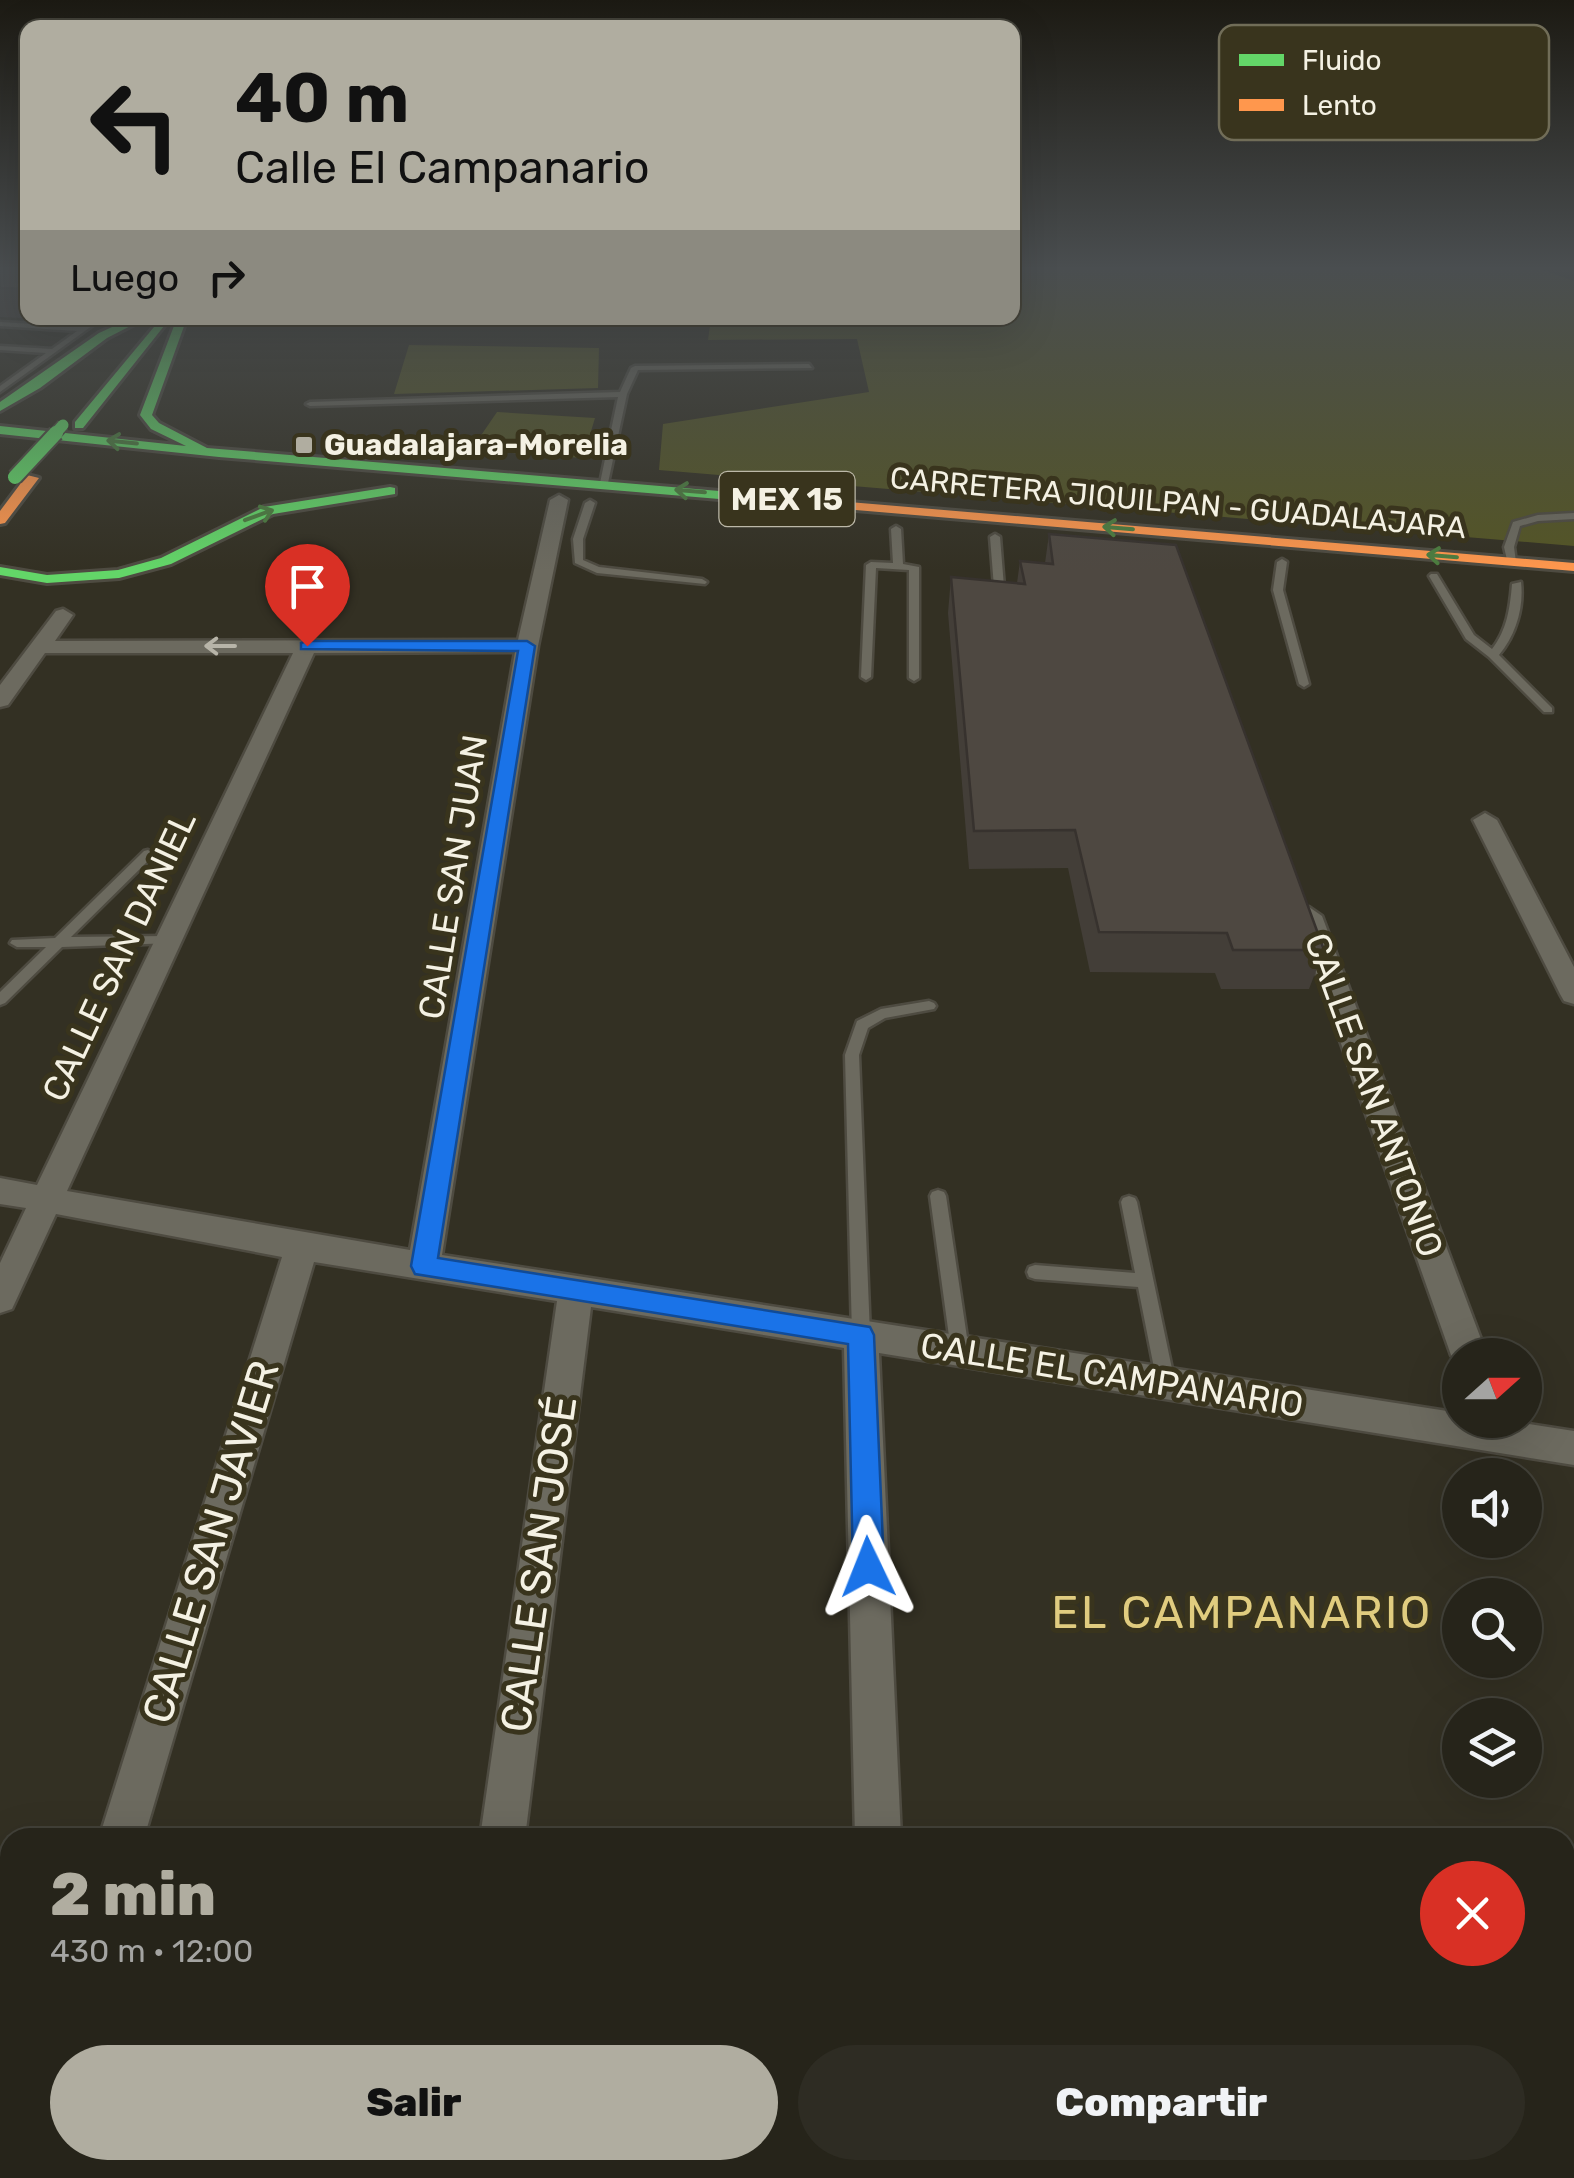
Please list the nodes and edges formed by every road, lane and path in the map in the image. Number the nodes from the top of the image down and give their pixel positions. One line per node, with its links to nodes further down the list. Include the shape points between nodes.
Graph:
1 (33, 368): 7 (lane)
2 (64, 368): 11 (highway)
3 (112, 368): 15 (highway, via 71,425)
4 (162, 368): 14 (highway, via 146,415 179,440)
5 (666, 368): 9 (lane, via 635,368)
6 (0, 372): 7 (lane)
7 (24, 374): 8 (lane)
8 (0, 390)
9 (623, 394): 10 (lane); 16 (lane)
10 (310, 404)
11 (0, 407)
12 (0, 430): 14 (highway, CARRETERA JIQUILPAN - GUADALAJARA / MEX 15, one-way to 12)
13 (0, 452): 17 (highway, CARRETERA JIQUILPAN - GUADALAJARA / MEX 15)
14 (218, 453): 16 (highway, CARRETERA JIQUILPAN - GUADALAJARA / MEX 15)
15 (16, 483): 22 (highway)
16 (604, 483): 30 (highway, CARRETERA JIQUILPAN - GUADALAJARA / MEX 15, one-way to 16)
17 (414, 488): 18 (highway, CARRETERA JIQUILPAN - GUADALAJARA / MEX 15); 29 (highway, one-way to 17, via 59,579 129,572 179,556 269,510)
18 (558, 500): 19 (highway, CARRETERA JIQUILPAN - GUADALAJARA / MEX 15); 37 (street, CALLE SAN JUAN)
19 (590, 503): 23 (highway, CARRETERA JIQUILPAN - GUADALAJARA / MEX 15); 32 (lane, via 578,561 598,570)
20 (214, 511): 25 (highway, via 192,538 112,565 50,569)
21 (1574, 516): 30 (lane, via 1516,524 1509,547)
22 (0, 520)
23 (896, 529): 24 (highway, CARRETERA JIQUILPAN - GUADALAJARA / MEX 15); 27 (lane)
24 (995, 537): 26 (highway, CARRETERA JIQUILPAN - GUADALAJARA / MEX 15); 33 (lane)
25 (0, 551)
26 (1282, 562): 31 (highway, CARRETERA JIQUILPAN - GUADALAJARA / MEX 15); 42 (lane, via 1278,590)
27 (898, 565): 40 (lane, via 871,565); 41 (lane, via 914,567)
28 (1574, 568): 30 (highway, CARRETERA JIQUILPAN - GUADALAJARA / MEX 15)
29 (0, 571)
30 (1514, 573): 31 (highway, CARRETERA JIQUILPAN - GUADALAJARA / MEX 15); 34 (highway, CARRETERA JIQUILPAN - GUADALAJARA / MEX 15); 39 (lane, via 1513,623)
31 (1434, 576): 39 (lane, via 1470,637)
32 (702, 582)
33 (1000, 588)
34 (1574, 589)
35 (63, 614): 38 (street)
36 (307, 646): 37 (street); 38 (street, one-way to 38); 48 (street, CALLE SAN DANIEL)
37 (527, 646): 59 (street, CALLE SAN JUAN)
38 (38, 648): 43 (street)
39 (1493, 655): 44 (lane)
40 (866, 676)
41 (914, 678)
42 (1304, 684)
43 (0, 700)
44 (1548, 710)
45 (1485, 820): 51 (street)
46 (148, 854): 49 (lane)
47 (1299, 888): 65 (street, CALLE SAN ANTONIO)
48 (168, 940): 49 (lane); 56 (street, CALLE SAN DANIEL)
49 (55, 942): 50 (lane); 52 (lane)
50 (17, 943)
51 (1574, 994)
52 (0, 1000)
53 (929, 1006): 64 (lane, via 862,1024 852,1055)
54 (0, 1192): 56 (street, CALLE EL CAMPANARIO)
55 (938, 1196): 66 (lane)
56 (46, 1200): 58 (street, CALLE EL CAMPANARIO); 63 (street, CALLE SAN DANIEL)
57 (1129, 1202): 61 (lane)
58 (302, 1247): 59 (street, CALLE EL CAMPANARIO); 71 (street, CALLE SAN JAVIER)
59 (424, 1266): 62 (street, CALLE EL CAMPANARIO)
60 (1035, 1272): 61 (lane)
61 (1145, 1280): 67 (lane)
62 (576, 1290): 64 (street, CALLE EL CAMPANARIO); 72 (street, CALLE SAN JOSÉ)
63 (0, 1298)
64 (861, 1335): 66 (street, CALLE EL CAMPANARIO); 73 (street)
65 (1463, 1338)
66 (960, 1351): 67 (street, CALLE EL CAMPANARIO)
67 (1166, 1383): 68 (street, CALLE EL CAMPANARIO)
68 (1442, 1421)
69 (1534, 1438): 70 (street, CALLE EL CAMPANARIO)
70 (1574, 1448)
71 (124, 1828)
72 (503, 1828)
73 (878, 1828)

